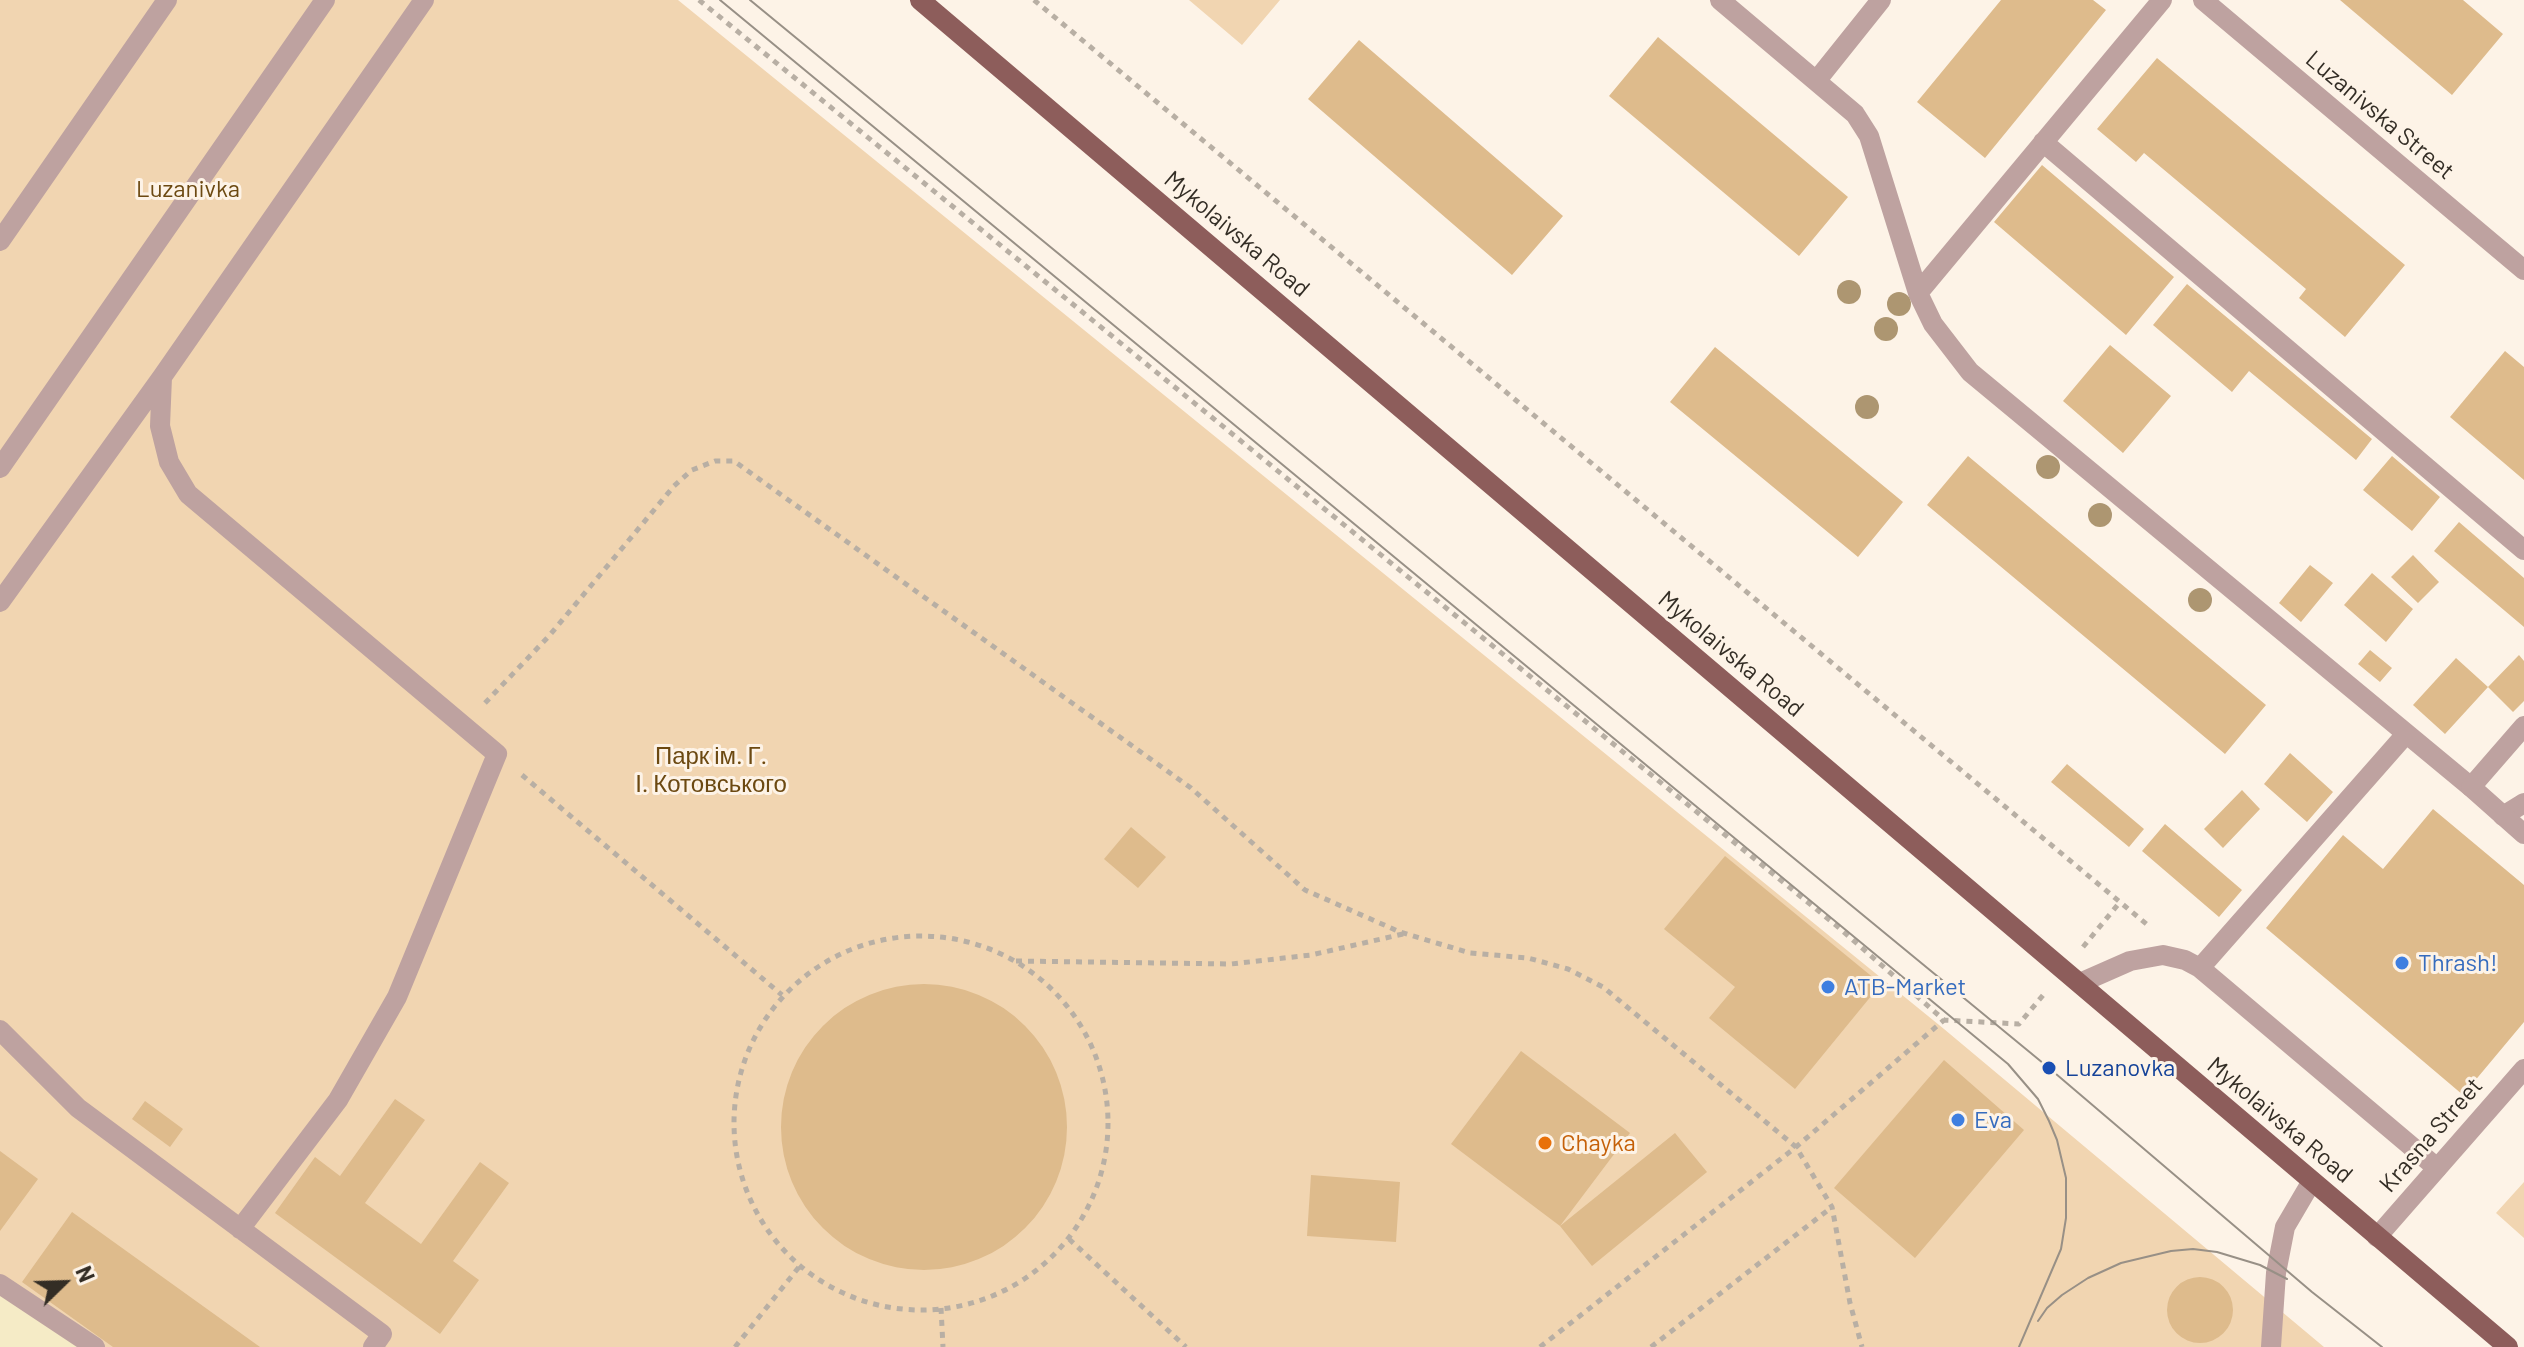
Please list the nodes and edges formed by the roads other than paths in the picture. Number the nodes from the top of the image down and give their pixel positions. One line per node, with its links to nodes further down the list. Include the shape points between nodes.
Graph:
1 (167, 0): 11 (street)
2 (325, 0): 15 (street)
3 (424, 0): 14 (street)
4 (920, 0): 25 (main road, Mykolaivska Road)
5 (1720, 0): 9 (street)
6 (1881, 0): 9 (street)
7 (2162, 0): 10 (street)
8 (2203, 0): 12 (street, Luzanivska Street)
9 (1817, 80): 13 (street, via 1855,114 1869,136)
10 (2043, 142): 13 (street); 16 (street)
11 (0, 241)
12 (2524, 270)
13 (1918, 293): 19 (street, via 1945,342 1970,372)
14 (162, 377): 17 (street); 30 (street, via 160,426 169,462 188,494 497,754 397,997 338,1100)
15 (0, 468)
16 (2524, 550)
17 (0, 602)
18 (2524, 726): 20 (street)
19 (2406, 734): 20 (street); 24 (street)
20 (2471, 787): 22 (street)
21 (2524, 803): 22 (street)
22 (2503, 816): 23 (street)
23 (2524, 834)
24 (2200, 968): 25 (street, via 2163,955 2130,961); 28 (street)
25 (2080, 983): 29 (main road, Mykolaivska Road)
26 (0, 1030): 30 (street, via 78,1108)
27 (2524, 1069): 28 (street, Krasna Street)
28 (2437, 1168): 31 (street, Krasna Street)
29 (2312, 1181): 31 (main road, Mykolaivska Road); 35 (street, via 2285,1227)
30 (240, 1229): 34 (street, via 382,1334)
31 (2377, 1237): 36 (main road, Mykolaivska Road)
32 (0, 1284): 33 (street)
33 (95, 1347)
34 (373, 1347)
35 (2271, 1347)
36 (2508, 1347)

